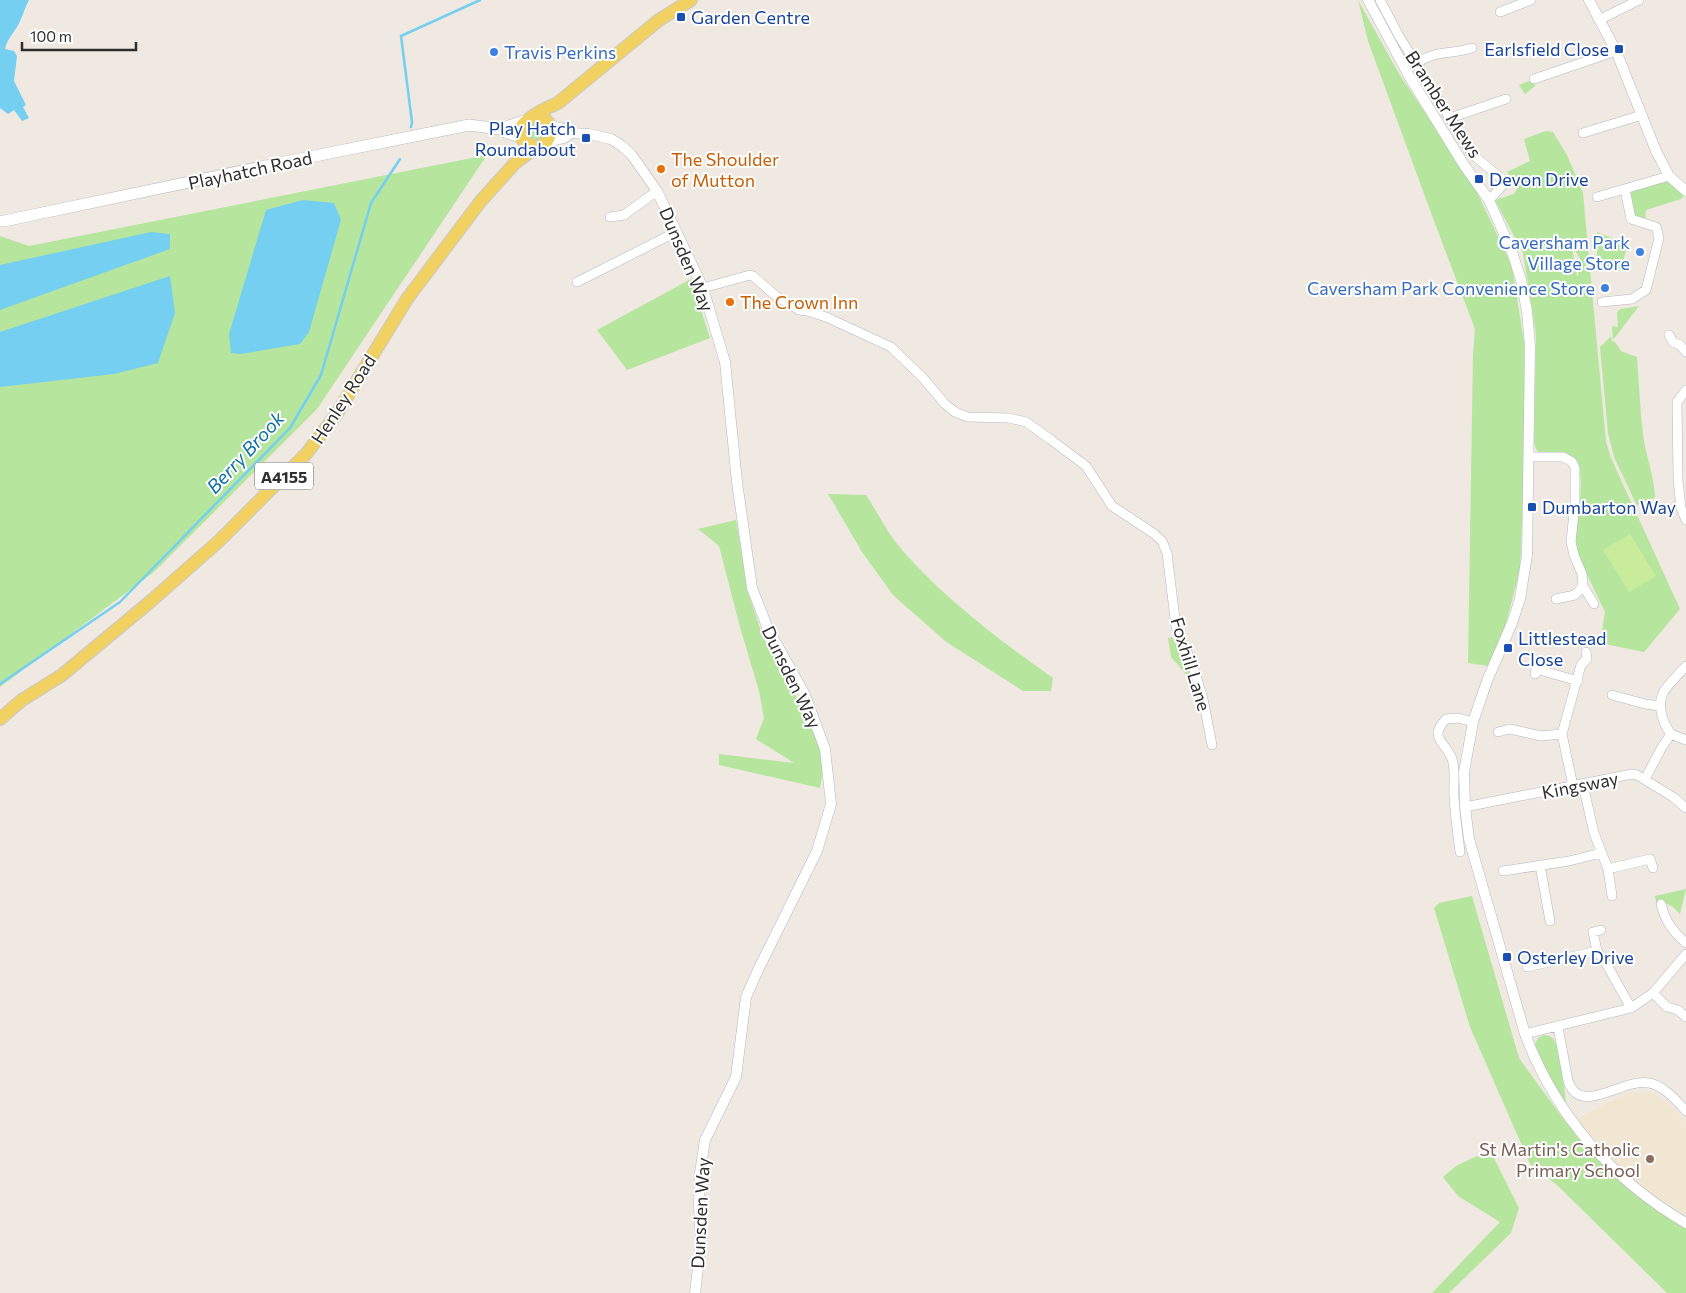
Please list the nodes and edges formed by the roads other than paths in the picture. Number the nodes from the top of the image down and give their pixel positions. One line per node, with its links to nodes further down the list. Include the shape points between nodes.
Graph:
1 (691, 0): 14 (main road, via 659,20)
2 (1368, 0): 30 (street, via 1409,76)
3 (1380, 0): 11 (street, Bramber Mews)
4 (1531, 0): 7 (street)
5 (1589, 0): 8 (street)
6 (1639, 0): 8 (street)
7 (1500, 12)
8 (1599, 20): 10 (street)
9 (1472, 48): 11 (street, via 1438,53)
10 (1616, 51): 12 (street); 15 (street)
11 (1416, 64): 16 (street, Bramber Mews)
12 (1534, 80)
13 (1506, 99): 16 (street)
14 (558, 103): 17 (main road); 18 (main road)
15 (1642, 115): 21 (street); 25 (street)
16 (1450, 118): 30 (street, Bramber Mews, via 1472,154 1502,179 1501,189)
17 (529, 119): 18 (main road, via 542,118); 19 (main road, Playhatch Road); 22 (main road, via 520,129)
18 (549, 124): 20 (street, Dunsden Way); 23 (main road, via 551,132)
19 (500, 129): 22 (main road, Playhatch Road); 32 (main road, Playhatch Road, via 469,125)
20 (571, 133): 23 (street, Dunsden Way); 27 (street, Dunsden Way, via 604,136 622,146)
21 (1583, 133)
22 (522, 138): 23 (main road, via 530,146); 24 (main road, Henley Road / A4155)
23 (542, 144): 24 (main road, Henley Road / A4155)
24 (515, 163): 51 (main road, Henley Road / A4155, via 480,202 407,299 336,415 306,454 219,541 151,601 62,675 22,700)
25 (1668, 176): 26 (street); 28 (street)
26 (1625, 190): 29 (street); 36 (street, via 1631,219 1656,227 1659,238 1646,290 1632,299)
27 (657, 191): 31 (street, via 624,214); 33 (street, Dunsden Way)
28 (1686, 191)
29 (1597, 197)
30 (1489, 200): 40 (street, via 1512,252 1527,311)
31 (610, 217)
32 (0, 220)
33 (676, 232): 34 (street); 35 (street, Dunsden Way)
34 (576, 282)
35 (703, 288): 57 (street, Foxhill Lane, via 753,276 799,310 826,317 892,347 955,412 968,417 1026,422 1086,466 1112,506 1162,542 1167,554 1176,627 1193,666); 84 (street, Dunsden Way, via 725,362 752,588 768,629 805,695 825,749 831,804 817,851 746,997 736,1077 705,1140 700,1173 701,1244)
36 (1602, 302)
37 (1669, 335): 38 (street)
38 (1686, 352)
39 (1686, 390): 41 (street, via 1677,402 1677,417 1678,480 1681,508)
40 (1530, 457): 42 (street, via 1564,457 1575,468 1572,542); 52 (street, via 1527,555 1520,599)
41 (1686, 520)
42 (1583, 586): 43 (street, via 1575,595); 44 (street)
43 (1556, 599)
44 (1594, 604)
45 (1586, 652): 48 (street, via 1587,659 1581,665)
46 (1686, 666): 50 (street, via 1663,693)
47 (1536, 670): 48 (street)
48 (1578, 681): 54 (street)
49 (1619, 694): 50 (street)
50 (1660, 706): 55 (street)
51 (0, 719)
52 (1473, 722): 61 (street, via 1464,772); 63 (street, via 1446,719 1438,732 1438,738 1452,759)
53 (1498, 732): 54 (street, via 1510,729 1541,736)
54 (1562, 734): 60 (street)
55 (1671, 734): 56 (street); 58 (street)
56 (1686, 740)
57 (1212, 745)
58 (1645, 779): 59 (street, Kingsway, via 1632,774); 62 (street, Kingsway)
59 (1583, 785): 60 (street, Kingsway); 64 (street)
60 (1573, 786): 61 (street, Kingsway)
61 (1465, 807): 81 (street, via 1469,839)
62 (1686, 808)
63 (1458, 848)
64 (1601, 853): 66 (street); 67 (street)
65 (1652, 861): 67 (street)
66 (1540, 865): 68 (street); 71 (street)
67 (1608, 869): 69 (street)
68 (1503, 871)
69 (1612, 896)
70 (1665, 909): 73 (street, via 1671,928)
71 (1546, 918)
72 (1595, 929): 74 (street)
73 (1686, 942)
74 (1597, 951): 76 (street); 78 (street)
75 (1686, 954): 77 (street)
76 (1527, 967)
77 (1653, 993): 78 (street); 79 (street, via 1667,1007)
78 (1631, 1008): 80 (street)
79 (1686, 1017)
80 (1558, 1027): 81 (street); 82 (street, via 1568,1081 1578,1094 1588,1097 1625,1085 1651,1083)
81 (1525, 1034): 83 (street, via 1547,1084 1586,1139 1637,1191)
82 (1686, 1110)
83 (1686, 1223)
84 (695, 1293)

